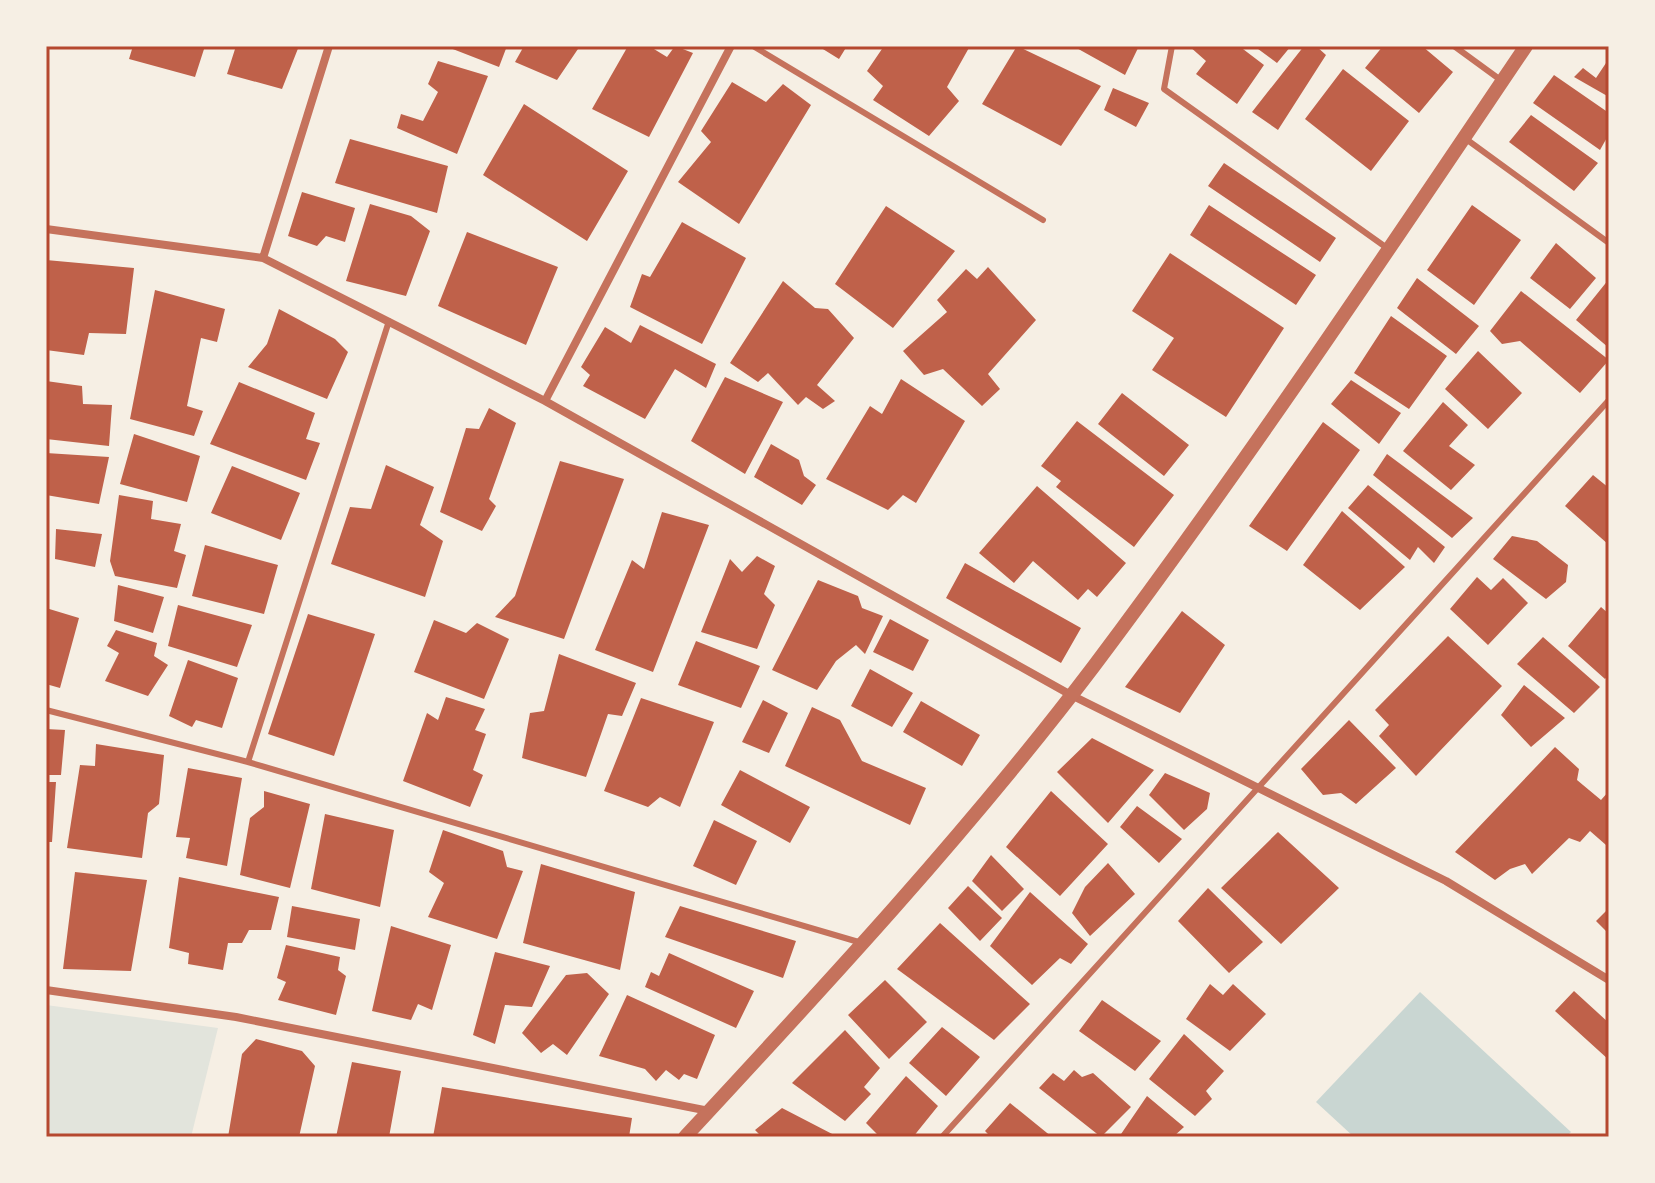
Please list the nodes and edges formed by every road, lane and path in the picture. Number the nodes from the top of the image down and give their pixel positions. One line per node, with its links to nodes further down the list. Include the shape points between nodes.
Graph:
1 (329, 46): 13 (street)
2 (731, 46): 16 (street)
3 (753, 46): 9 (lane)
4 (1172, 46): 12 (lane, via 1164,89)
5 (1454, 46): 7 (lane)
6 (1526, 46): 7 (street)
7 (1502, 81): 8 (street)
8 (1463, 137): 11 (lane); 12 (street)
9 (1043, 220)
10 (46, 229): 13 (street)
11 (1609, 243)
12 (1387, 248): 17 (street, via 1269,425)
13 (263, 258): 14 (street)
14 (389, 321): 16 (street); 19 (lane)
15 (1609, 400): 20 (lane)
16 (545, 401): 17 (street)
17 (1071, 695): 20 (street); 21 (street)
18 (46, 710): 19 (lane)
19 (248, 762): 21 (lane)
20 (1258, 786): 22 (street, via 1446,881); 26 (lane)
21 (862, 943): 24 (street)
22 (1609, 980)
23 (46, 990): 24 (street, via 236,1017)
24 (709, 1111): 25 (street)
25 (685, 1137)
26 (942, 1137)

